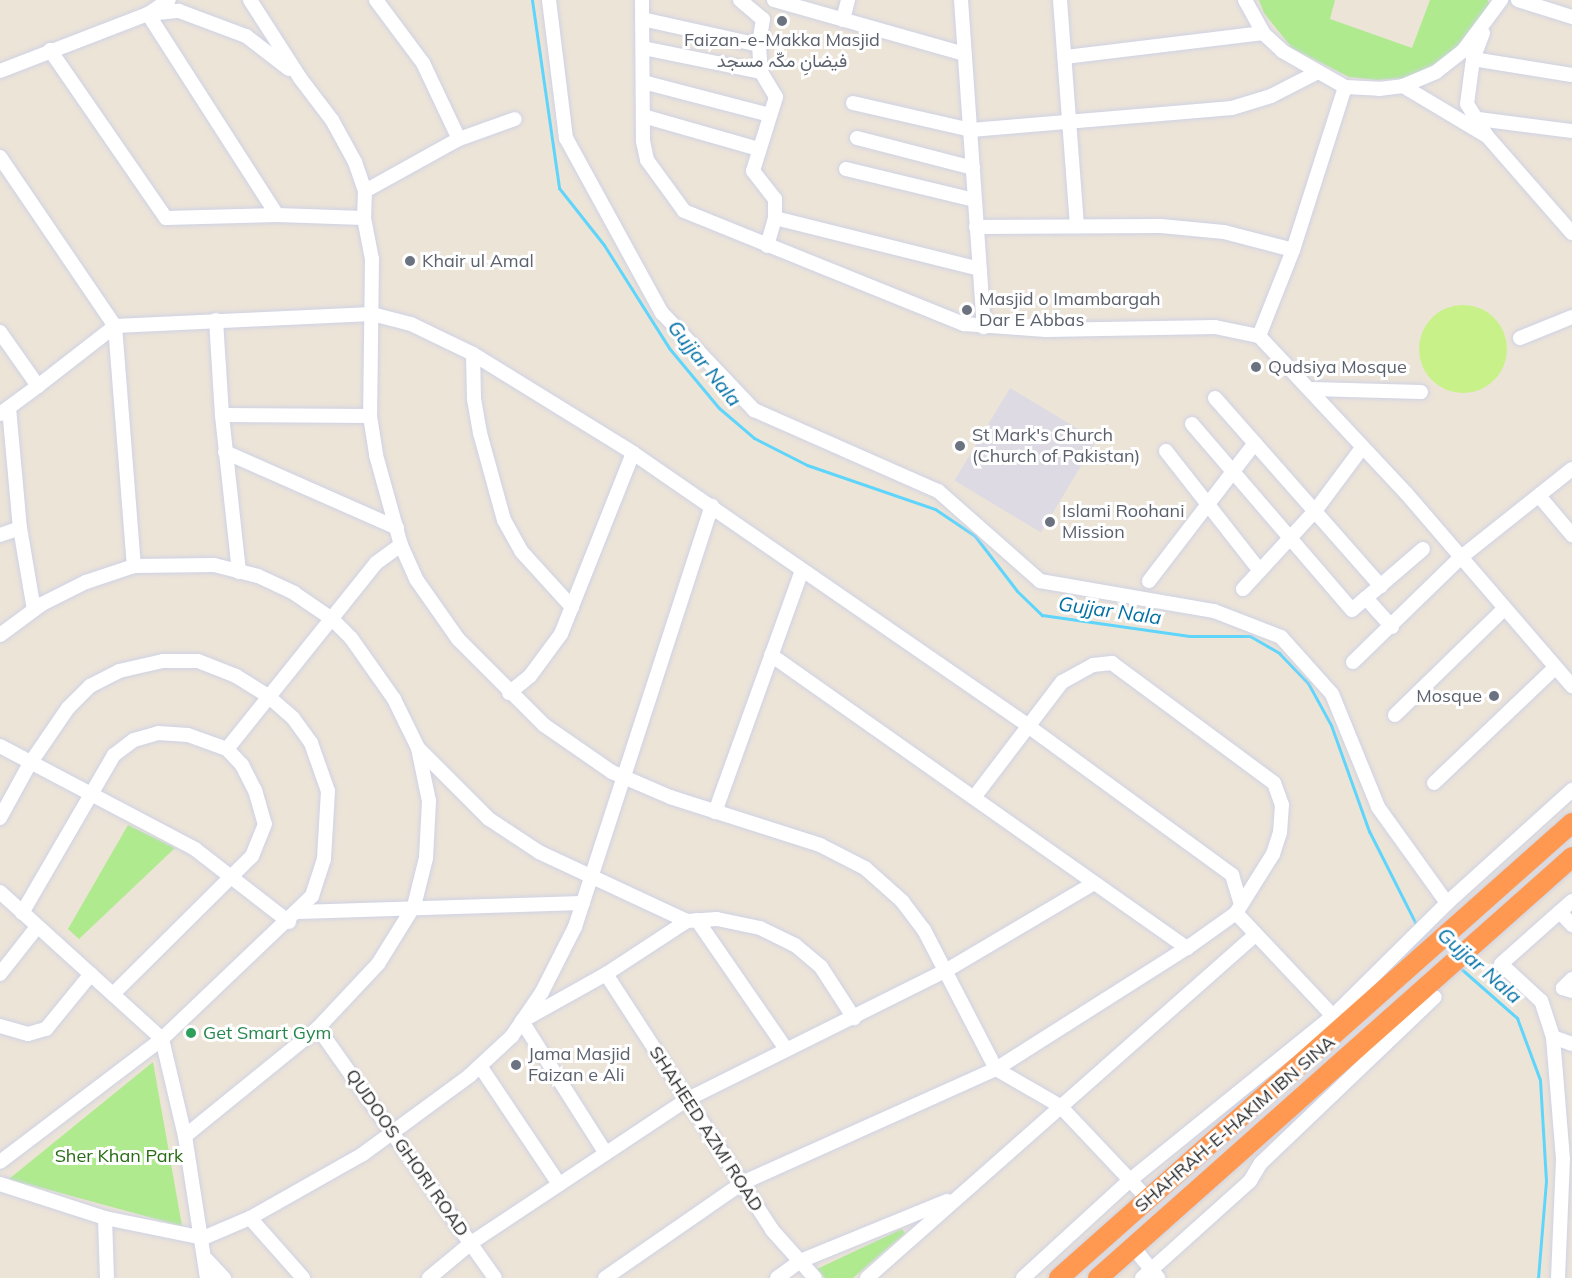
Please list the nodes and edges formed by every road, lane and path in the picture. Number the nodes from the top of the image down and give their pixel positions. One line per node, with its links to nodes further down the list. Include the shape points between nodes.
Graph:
1 (169, 0): 16 (street)
2 (250, 0): 32 (street)
3 (376, 0): 46 (street, via 423,63)
4 (549, 0): 138 (street, via 566,138 662,313 753,410 938,491 1040,581 1214,611 1281,638 1332,694 1378,807)
5 (642, 0): 18 (street)
6 (740, 0): 22 (street, via 763,19)
7 (774, 0): 19 (street)
8 (848, 0): 19 (street)
9 (962, 0): 25 (street)
10 (1060, 0): 26 (street)
11 (1238, 0): 15 (street)
12 (1245, 0): 15 (street)
13 (1500, 0): 20 (street)
14 (1518, 0): 17 (street)
15 (1251, 13): 21 (street)
16 (148, 14): 24 (street); 32 (street, via 179,11 208,19 246,36); 53 (street)
17 (1572, 16)
18 (642, 19): 22 (street); 23 (street)
19 (843, 20): 25 (street)
20 (1488, 22): 27 (street); 34 (street, via 1463,51 1436,72)
21 (1263, 33): 26 (street); 30 (street)
22 (759, 45): 29 (street)
23 (643, 48): 29 (street); 33 (street)
24 (50, 50): 28 (street); 53 (street, via 166,218)
25 (965, 54): 42 (street)
26 (1065, 57): 41 (street)
27 (1473, 59): 31 (street); 40 (street, via 1467,104)
28 (0, 71)
29 (761, 72): 37 (street, via 776,97)
30 (1316, 73): 35 (street); 41 (street, via 1271,96 1232,108)
31 (1572, 75)
32 (300, 78): 51 (street, via 332,120 356,162)
33 (643, 82): 37 (street); 38 (street)
34 (1403, 86): 35 (street); 44 (street)
35 (1345, 87): 60 (street)
36 (853, 103): 42 (street)
37 (770, 115): 47 (street)
38 (643, 116): 47 (street); 59 (street, via 647,160 684,211)
39 (515, 119): 46 (street)
40 (1478, 119): 43 (street); 44 (street)
41 (1072, 121): 42 (street); 56 (street)
42 (971, 130): 49 (street)
43 (1572, 131)
44 (1487, 136): 58 (street)
45 (857, 138): 49 (street)
46 (459, 139): 51 (street)
47 (759, 149): 55 (street, via 753,171 775,199)
48 (0, 157): 65 (street)
49 (973, 168): 52 (street)
50 (846, 169): 52 (street)
51 (366, 191): 54 (street)
52 (975, 200): 57 (street)
53 (277, 215): 54 (street)
54 (364, 218): 62 (street, via 372,259)
55 (775, 218): 59 (street); 61 (street)
56 (1077, 226): 57 (street); 60 (street, via 1161,226 1224,232)
57 (976, 227): 61 (street)
58 (1572, 233)
59 (767, 246): 66 (street, via 964,324)
60 (1293, 250): 68 (street)
61 (980, 268): 66 (street)
62 (372, 314): 64 (street); 70 (street, via 411,324); 77 (street)
63 (1572, 317): 69 (street)
64 (216, 320): 65 (street); 76 (street)
65 (115, 326): 71 (street); 98 (street)
66 (984, 327): 68 (street, via 1215,327)
67 (0, 332): 71 (street)
68 (1259, 336): 72 (street)
69 (1520, 338)
70 (473, 354): 83 (street); 106 (street, via 478,422 504,520 521,551)
71 (38, 386): 75 (street)
72 (1312, 389): 73 (street); 80 (street)
73 (1421, 392)
74 (1215, 398): 79 (street)
75 (5, 411): 90 (street)
76 (222, 415): 77 (street); 82 (street)
77 (370, 416): 91 (street, via 387,501)
78 (1192, 424): 85 (street)
79 (1255, 443): 85 (street); 89 (street)
80 (1362, 448): 89 (street); 97 (street)
81 (1166, 451): 87 (street)
82 (225, 452): 91 (street); 101 (street)
83 (633, 453): 88 (street); 106 (street)
84 (1572, 469): 86 (street)
85 (1233, 471): 87 (street); 94 (street)
86 (1540, 497): 93 (street); 97 (street)
87 (1208, 504): 100 (street); 102 (street)
88 (712, 506): 99 (street); 123 (street)
89 (1315, 511): 94 (street); 103 (street)
90 (20, 528): 92 (street); 108 (street)
91 (397, 528): 95 (street)
92 (0, 535)
93 (1572, 535)
94 (1290, 538): 100 (street); 105 (street, via 1352,610)
95 (401, 545): 109 (street, via 376,563); 115 (street, via 416,579 436,609)
96 (1423, 549): 103 (street)
97 (1460, 558): 107 (street); 110 (street)
98 (134, 566): 101 (street, via 214,565); 108 (street, via 86,582)
99 (802, 570): 112 (street); 118 (street)
100 (1260, 571): 104 (street)
101 (240, 572): 109 (street, via 294,593)
102 (1149, 581)
103 (1381, 586): 105 (street)
104 (1243, 589)
105 (1366, 598): 110 (street)
106 (572, 607): 115 (street, via 547,654 530,676)
107 (1504, 608): 114 (street); 117 (street)
108 (34, 610): 111 (street)
109 (333, 619): 116 (street); 120 (street, via 370,662)
110 (1392, 627): 113 (street)
111 (0, 635)
112 (771, 655): 127 (street); 128 (street)
113 (1353, 662)
114 (1566, 674): 124 (street)
115 (509, 693): 123 (street, via 584,755)
116 (269, 697): 121 (street); 122 (street, via 236,676 198,662 163,661 119,671 90,686 69,708); 143 (street, via 293,718 311,743 328,791 324,859 312,896)
117 (1395, 714)
118 (1028, 726): 127 (street); 140 (street, via 1232,875); 140 (street, via 1062,682 1093,665 1112,663 1274,783 1282,805 1280,833 1273,854)
119 (0, 746): 122 (street)
120 (418, 748): 132 (street, via 489,819 539,852); 139 (street, via 429,801 426,858)
121 (227, 749): 126 (street, via 188,735 158,733 134,740 114,755); 133 (street, via 242,765 255,790 265,824 252,856)
122 (29, 765): 126 (street); 129 (street)
123 (622, 776): 128 (street); 132 (street)
124 (1434, 783)
125 (1572, 790): 138 (street)
126 (87, 795): 133 (street, via 161,828); 142 (street)
127 (975, 796): 134 (street)
128 (715, 812): 149 (street, via 820,844 865,868 902,902)
129 (0, 818)
130 (1572, 823): 182 (highway, SHAHRAH-E-HAKIM IBN SINA)
131 (1572, 856): 155 (highway, SHAHRAH-E-HAKIM IBN SINA, via 1472,942)
132 (592, 875): 137 (street); 144 (street)
133 (233, 877): 143 (street); 156 (street)
134 (1094, 883): 148 (street); 149 (street)
135 (0, 892): 142 (street)
136 (1572, 902): 141 (street)
137 (583, 903): 139 (street); 159 (street, via 542,992)
138 (1447, 903): 157 (street)
139 (414, 906): 143 (street); 161 (street, via 378,964)
140 (1238, 909): 147 (street); 148 (street)
141 (1560, 912): 145 (street); 162 (street, via 1501,964 1541,1001)
142 (22, 913): 146 (street)
143 (293, 917): 163 (street)
144 (692, 921): 152 (street); 158 (street, via 717,919 760,928 795,945 821,968); 165 (street)
145 (1572, 925)
146 (37, 927): 150 (street); 151 (street)
147 (1254, 936): 157 (street); 171 (street)
148 (1187, 948): 167 (street)
149 (946, 970): 158 (street); 167 (street)
150 (0, 974)
151 (91, 974): 156 (street); 160 (street, via 46,1029 28,1034)
152 (606, 974): 159 (street); 169 (street, SHAHEED AZMI ROAD)
153 (1572, 979): 154 (street, via 1563,988)
154 (1572, 991)
155 (1429, 992): 188 (highway, SHAHRAH-E-HAKIM IBN SINA); 193 (street, via 1262,1163 1251,1180)
156 (114, 994): 163 (street)
157 (1333, 1016): 177 (street)
158 (854, 1018): 165 (street)
159 (522, 1021): 166 (street); 174 (street)
160 (0, 1024)
161 (318, 1028): 172 (street, QUDOOS GHORI ROAD); 173 (street)
162 (1553, 1037): 164 (street); 168 (street)
163 (162, 1039): 173 (street); 176 (street)
164 (1572, 1044)
165 (786, 1049): 169 (street)
166 (480, 1066): 172 (street); 180 (street)
167 (996, 1069): 171 (street); 178 (street)
168 (1558, 1095): 170 (street); 175 (street)
169 (686, 1100): 174 (street); 178 (street, SHAHEED AZMI ROAD)
170 (1572, 1100)
171 (1059, 1106): 177 (street); 181 (street)
172 (392, 1132): 185 (street, via 363,1154); 187 (street, QUDOOS GHORI ROAD)
173 (185, 1136): 186 (street)
174 (605, 1152): 180 (street)
175 (1568, 1156): 183 (street)
176 (0, 1161)
177 (1129, 1181): 182 (street); 204 (street)
178 (742, 1183): 190 (street, SHAHEED AZMI ROAD, via 772,1230); 192 (street)
179 (0, 1184): 184 (street)
180 (559, 1184): 187 (street)
181 (957, 1197): 190 (street); 203 (street)
182 (1149, 1200): 205 (highway, SHAHRAH-E-HAKIM IBN SINA)
183 (1567, 1208): 191 (street)
184 (105, 1218): 186 (street); 194 (street)
185 (250, 1218): 186 (street); 197 (street)
186 (203, 1238): 189 (street)
187 (471, 1243): 198 (street); 199 (street, QUDOOS GHORI ROAD)
188 (1132, 1247): 193 (street); 206 (highway, SHAHRAH-E-HAKIM IBN SINA)
189 (207, 1260): 195 (street); 196 (street)
190 (800, 1261): 201 (street); 202 (street, SHAHEED AZMI ROAD)
191 (1566, 1263): 207 (street)
192 (622, 1274): 200 (street)
193 (1150, 1275)
194 (107, 1278)
195 (207, 1278)
196 (224, 1278)
197 (303, 1278)
198 (429, 1278)
199 (495, 1278)
200 (605, 1278)
201 (777, 1278)
202 (815, 1278)
203 (867, 1278)
204 (1023, 1278)
205 (1059, 1278)
206 (1098, 1278)
207 (1558, 1278)

